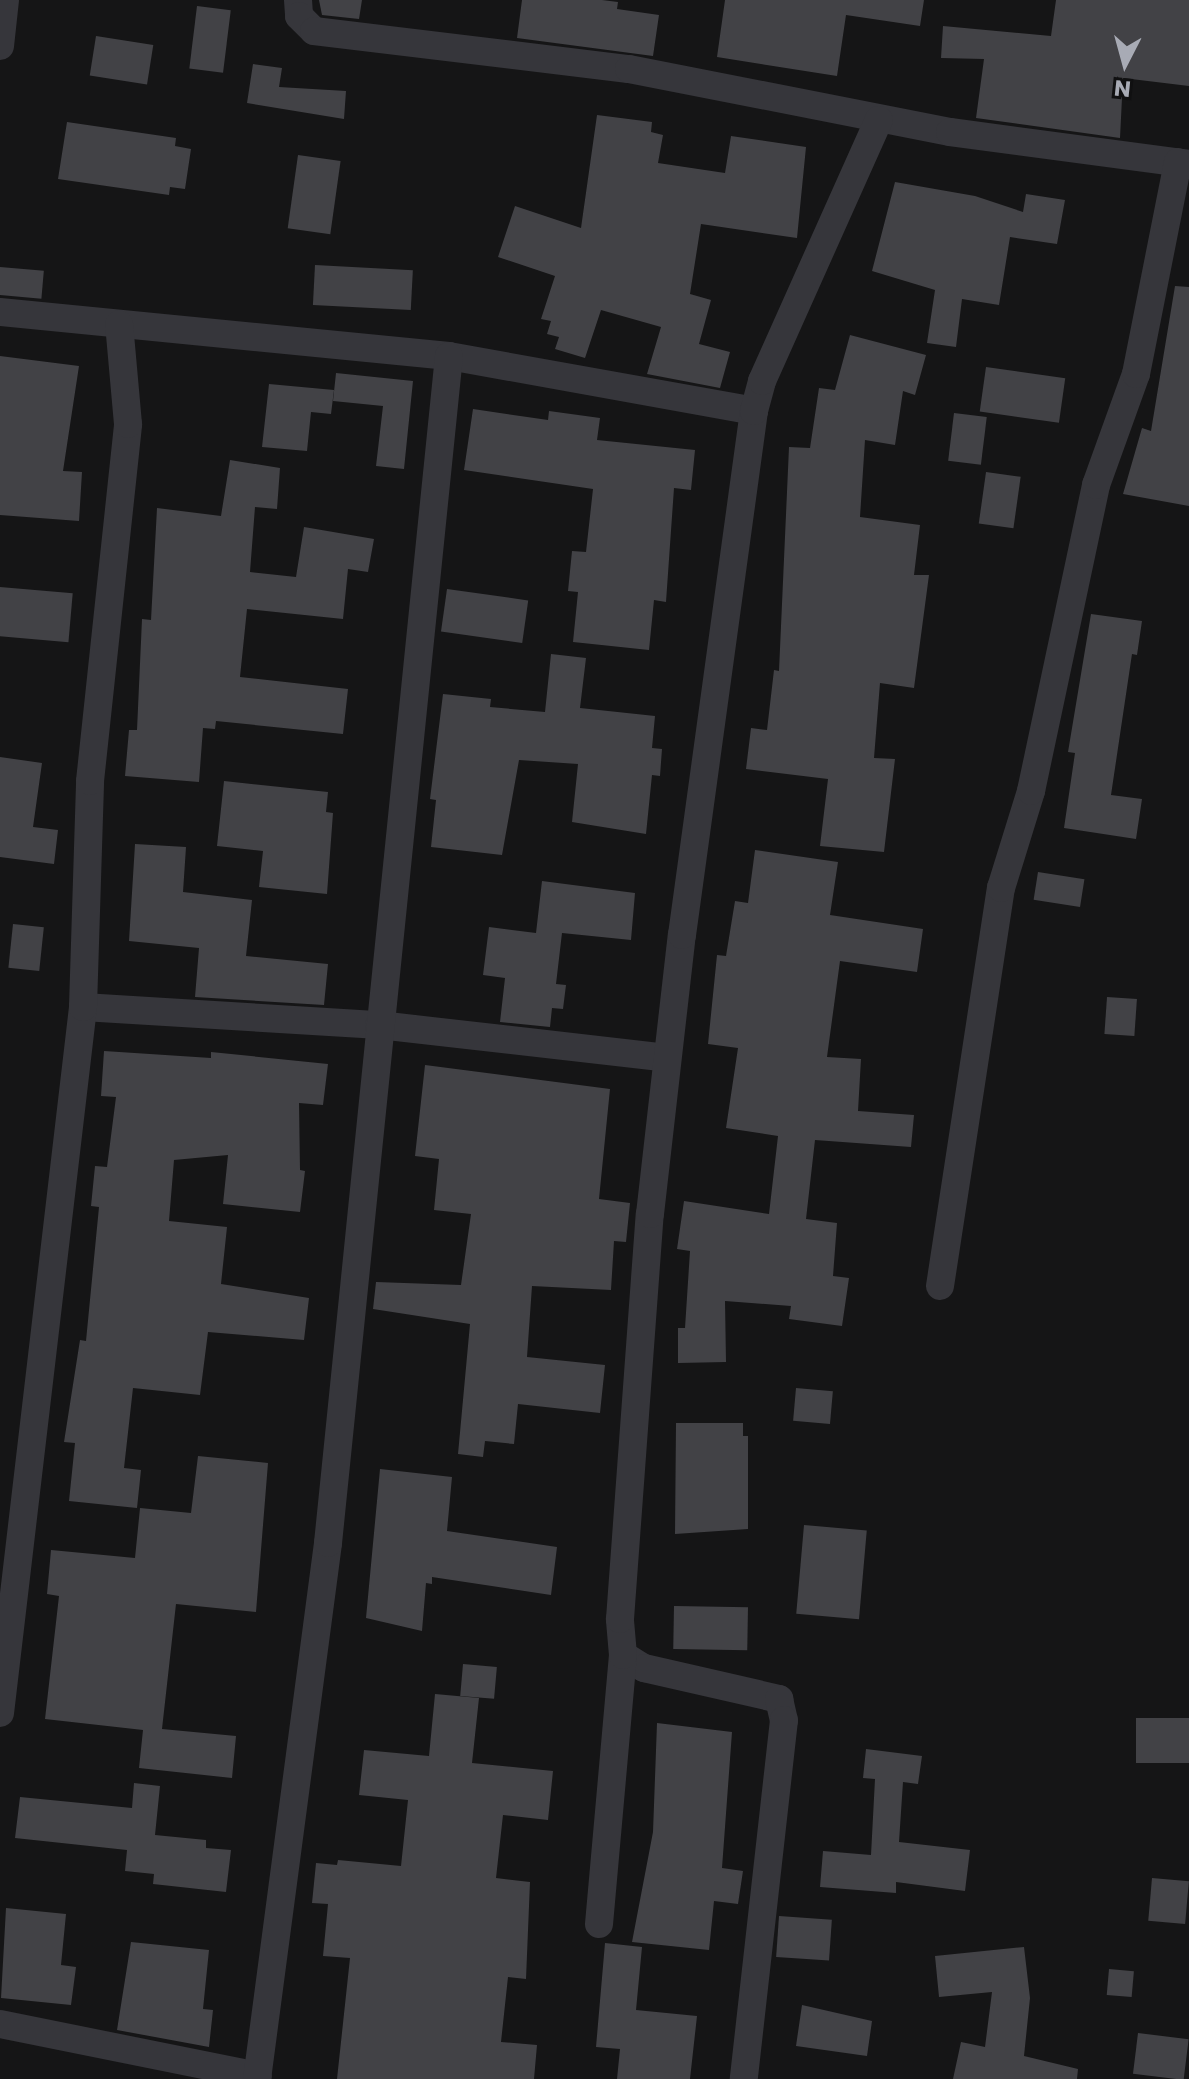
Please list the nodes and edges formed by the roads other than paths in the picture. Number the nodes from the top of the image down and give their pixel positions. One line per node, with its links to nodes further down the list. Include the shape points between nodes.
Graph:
1 (5, 0): 3 (street)
2 (298, 0): 4 (street, via 299,16 314,31 629,69)
3 (0, 46)
4 (879, 120): 5 (street); 9 (street, via 762,381)
5 (1184, 163): 13 (street, via 1136,374 1096,485 1031,791 1001,888)
6 (0, 312): 7 (street)
7 (119, 324): 8 (street); 10 (street, via 128,424 90,781)
8 (449, 356): 9 (street); 11 (street)
9 (754, 411): 12 (street)
10 (83, 1007): 11 (street); 15 (street)
11 (379, 1025): 12 (street); 18 (street, via 328,1543)
12 (667, 1058): 14 (street, via 623,1588)
13 (940, 1286)
14 (623, 1655): 16 (street); 19 (street, via 644,1668 779,1699 784,1720)
15 (0, 1713)
16 (599, 1924)
17 (0, 2024): 18 (street)
18 (258, 2078)
19 (744, 2079)

